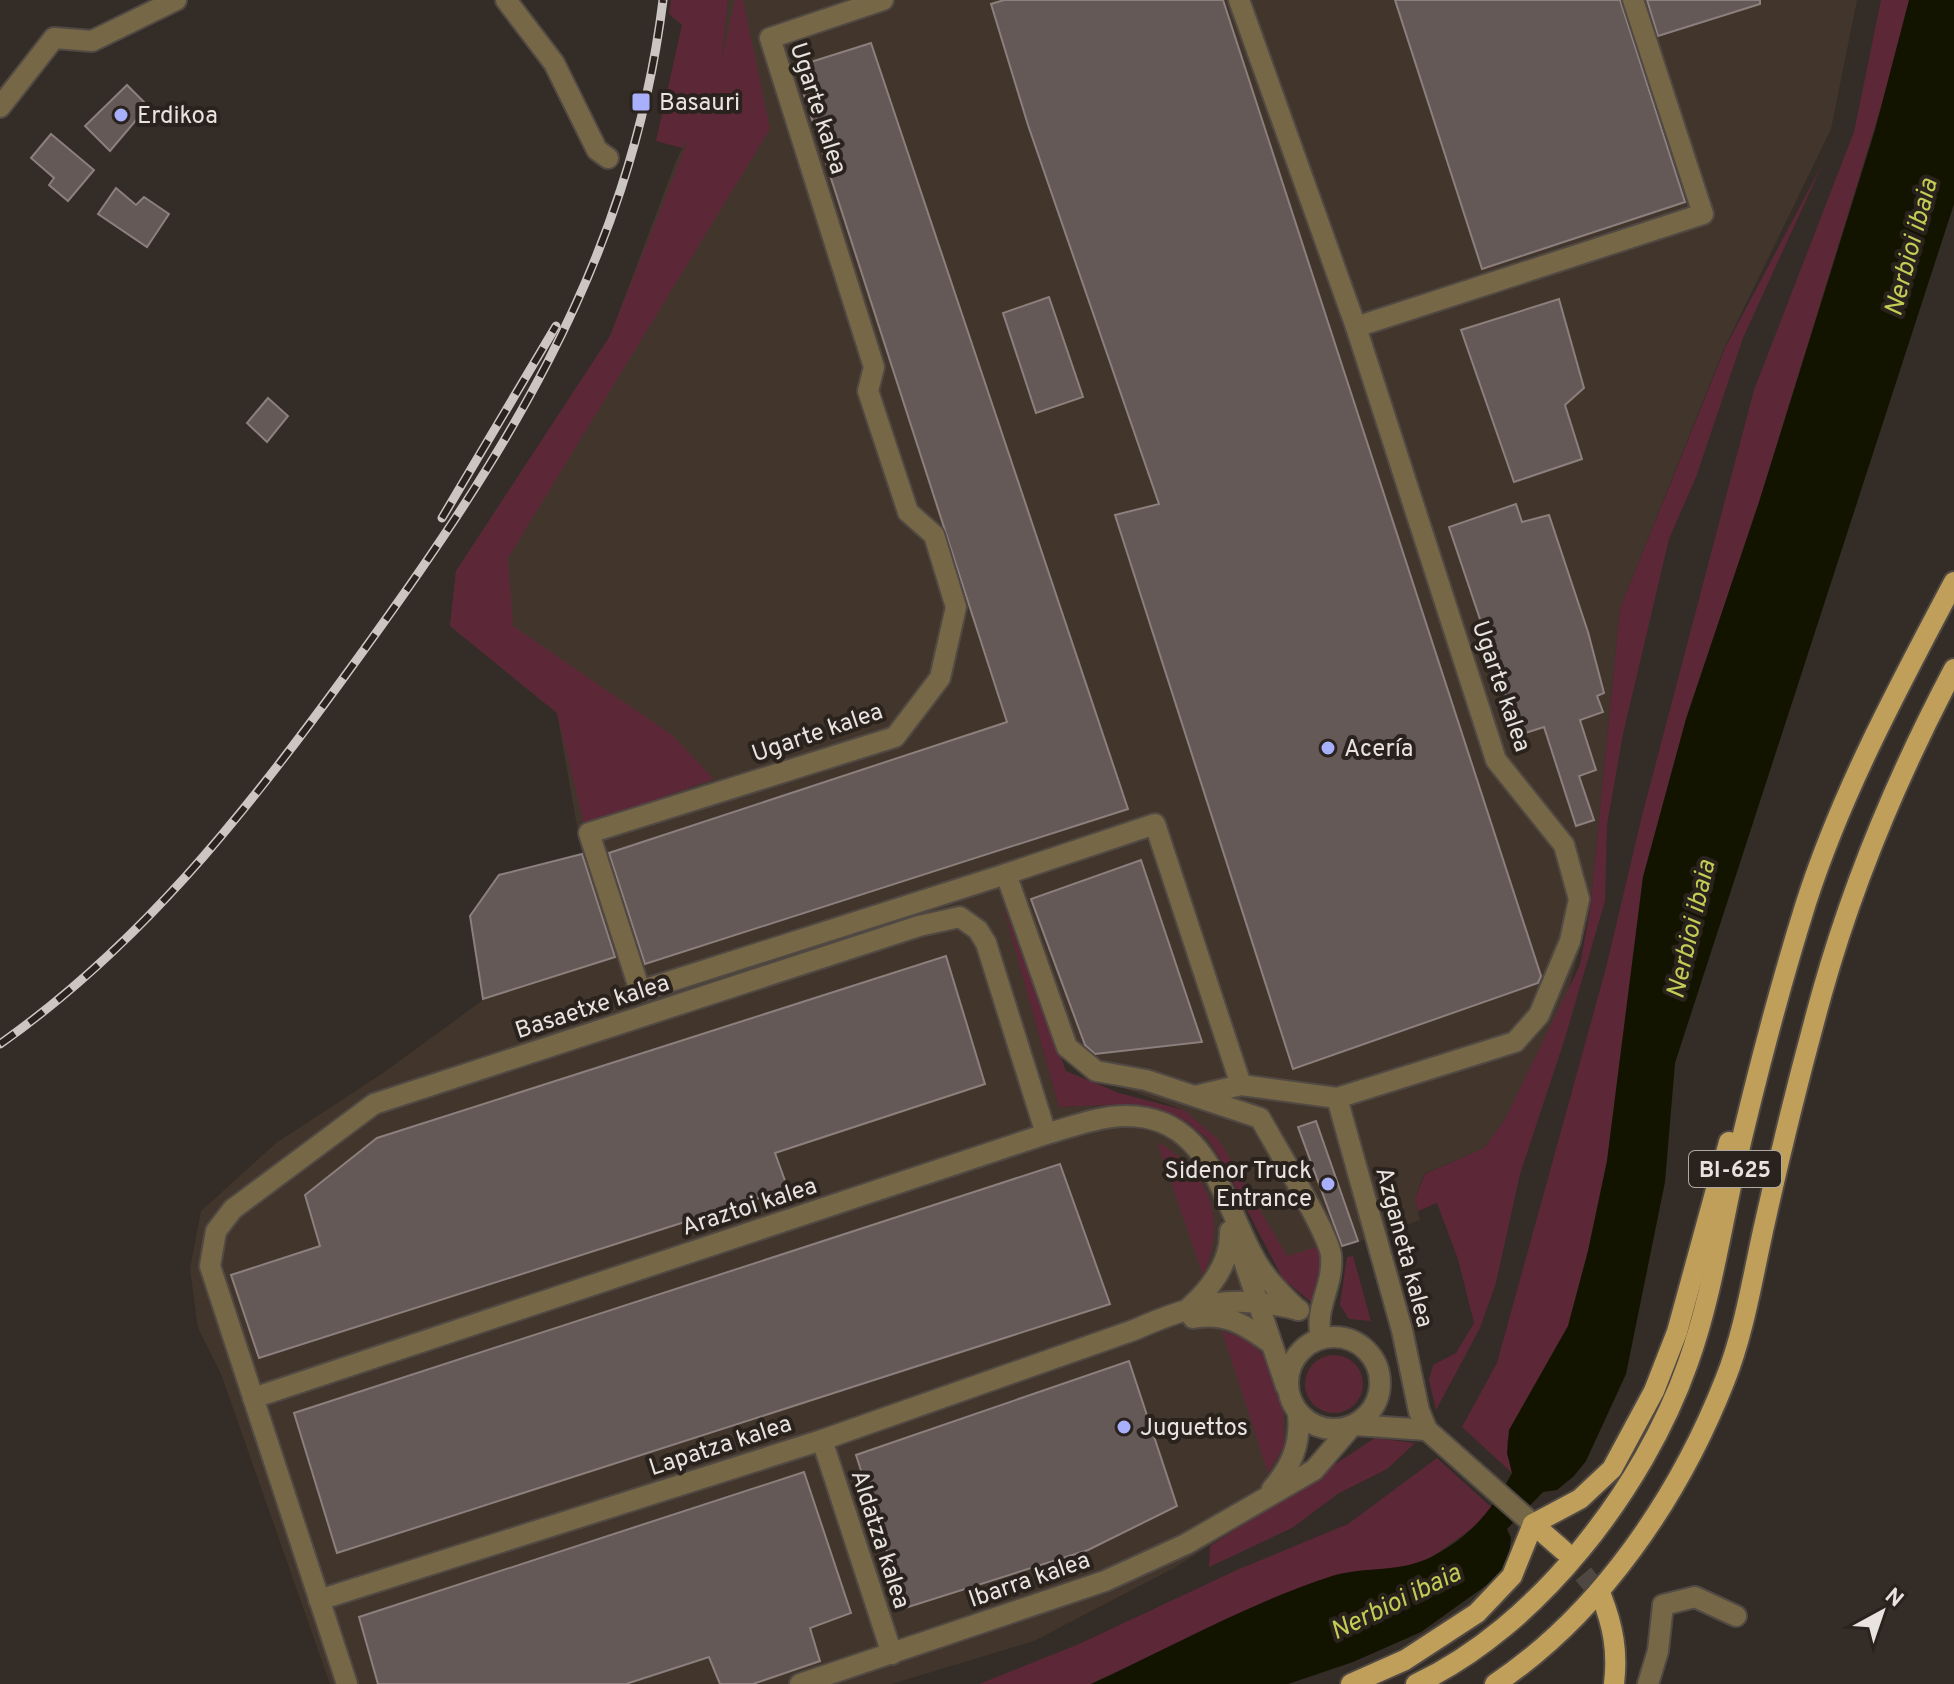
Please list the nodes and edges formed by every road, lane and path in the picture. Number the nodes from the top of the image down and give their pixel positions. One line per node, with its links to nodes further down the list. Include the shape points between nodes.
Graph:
1 (176, 0): 6 (street, via 92,41 54,38)
2 (506, 0): 7 (street, via 554,63 597,150)
3 (883, 0): 11 (street, Ugarte kalea, via 770,38 874,367 868,391 908,512 934,535 956,607 940,678 895,737 589,833 640,991)
4 (1239, 0): 8 (street, Ugarte kalea)
5 (1633, 0): 8 (street, via 1703,214)
6 (0, 107)
7 (608, 158)
8 (1356, 327): 15 (street, Ugarte kalea, via 1496,760 1564,845 1579,899 1570,941 1539,1015 1515,1042)
9 (1954, 582): 12 (main road, BI-625, via 1857,774 1807,901)
10 (1954, 669): 38 (main road, BI-625, via 1894,790 1845,914 1726,1378 1655,1516 1576,1617)
11 (1006, 874): 13 (street, Ugarte kalea, via 1155,824); 14 (street, via 1067,1047 1096,1071)
12 (1784, 979): 32 (main road, via 1719,1173 1677,1332 1654,1391 1612,1469 1580,1499); 42 (main road, BI-625, via 1703,1315 1688,1364 1645,1455 1546,1589 1487,1641)
13 (1241, 1085): 14 (street, Ugarte kalea); 15 (street, Ugarte kalea)
14 (1195, 1096): 20 (street, via 1260,1118 1331,1250 1332,1275)
15 (1337, 1098): 26 (street, Azganeta kalea)
16 (1046, 1134): 17 (street, Araztoi kalea, via 1110,1117 1149,1118 1188,1138 1204,1154); 25 (street, Araztoi kalea); 25 (street, Basaetxe kalea, via 986,943 960,917 374,1104 233,1209 216,1231 210,1266)
17 (1229, 1203): 18 (street); 19 (street, Azganeta kalea, via 1230,1248 1218,1275); 20 (street, via 1261,1270)
18 (1255, 1301): 19 (street, Azganeta kalea); 20 (street, Azganeta kalea); 22 (street)
19 (1190, 1307): 21 (street, Azganeta kalea)
20 (1312, 1322): 23 (street, Azganeta kalea, via 1353,1340); 24 (street, via 1287,1375)
21 (1134, 1330): 22 (street, via 1220,1316 1242,1323); 30 (street, Lapatza kalea)
22 (1269, 1342): 24 (street)
23 (1376, 1362): 26 (street, Azganeta kalea); 28 (street, via 1376,1404)
24 (1287, 1389): 27 (street)
25 (253, 1398): 35 (street)
26 (1419, 1411): 29 (street, Azganeta kalea)
27 (1298, 1414): 28 (street, via 1322,1428); 31 (street, Ibarra kalea, via 1300,1430 1292,1461)
28 (1353, 1426): 29 (street); 31 (street, Ibarra kalea, via 1314,1470)
29 (1427, 1430): 32 (street)
30 (822, 1440): 35 (street, Lapatza kalea); 37 (street, Aldatza kalea)
31 (1265, 1498): 37 (street, Ibarra kalea, via 1222,1526 1105,1581)
32 (1533, 1524): 33 (main road); 41 (main road, via 1512,1576 1477,1613 1405,1660)
33 (1564, 1551)
34 (1601, 1595): 43 (main road, via 1613,1627)
35 (319, 1600): 39 (street)
36 (1736, 1616): 44 (street, via 1695,1597 1663,1605)
37 (892, 1654): 40 (street, Ibarra kalea)
38 (1503, 1680)
39 (347, 1684)
40 (800, 1684)
41 (1351, 1684)
42 (1416, 1684)
43 (1614, 1684)
44 (1648, 1684)

